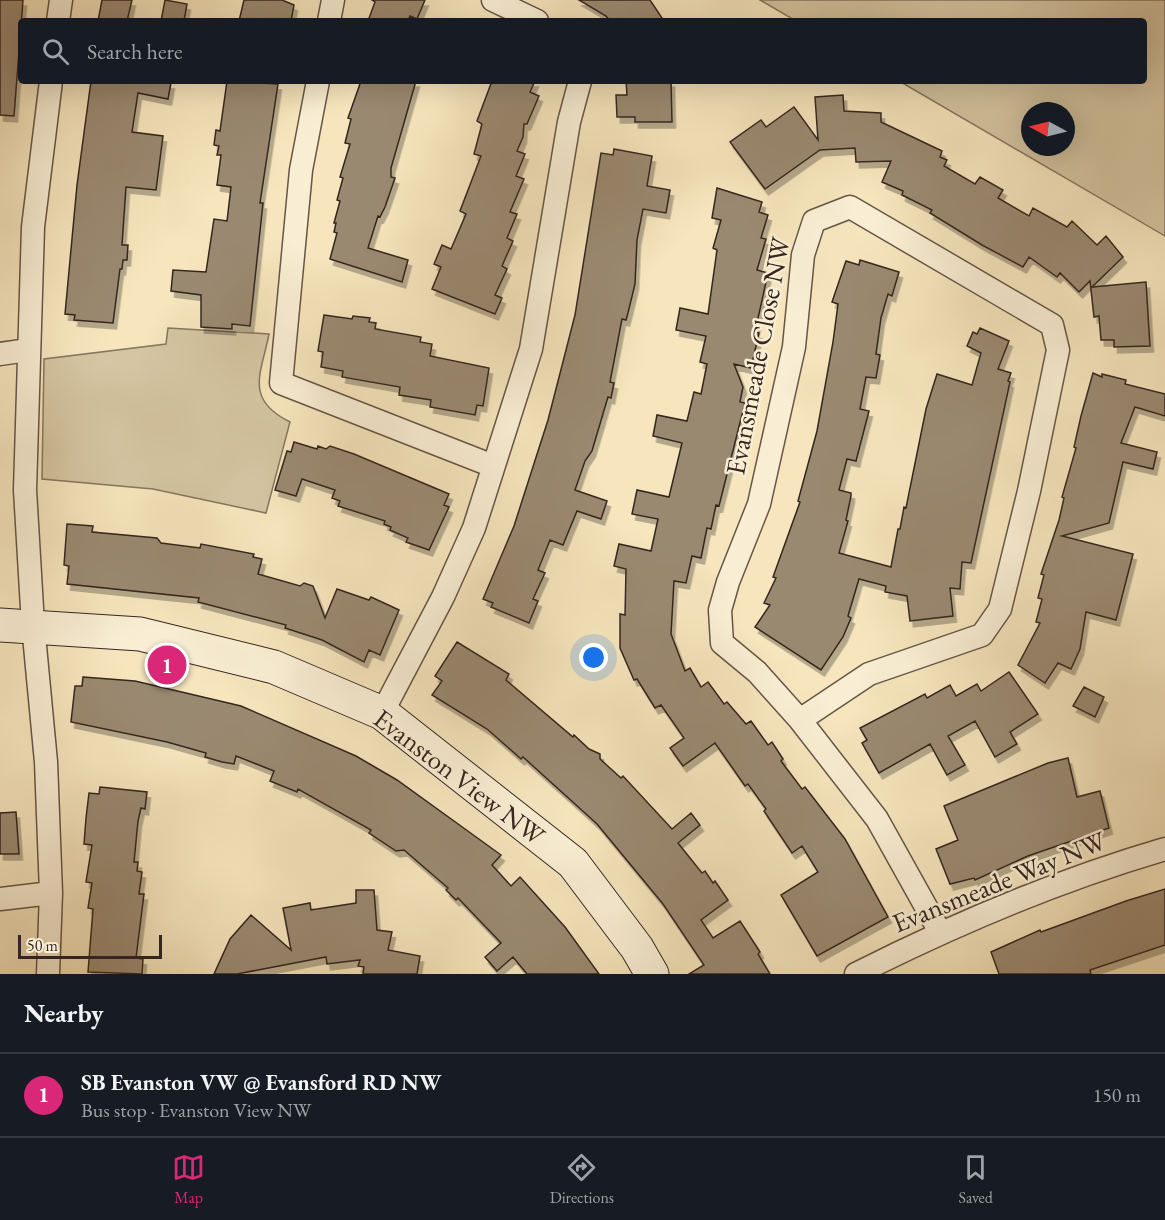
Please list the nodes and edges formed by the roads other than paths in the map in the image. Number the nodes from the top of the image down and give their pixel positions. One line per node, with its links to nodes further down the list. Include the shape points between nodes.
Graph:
1 (61, 0): 4 (street)
2 (333, 0): 5 (street)
3 (493, 0): 6 (street)
4 (58, 18)
5 (330, 18)
6 (531, 18)
7 (51, 84): 10 (street, via 33,227)
8 (317, 84): 12 (street, via 301,170 281,384)
9 (579, 84): 12 (street, via 567,133 531,349)
10 (28, 350): 11 (street); 14 (street, via 25,490)
11 (0, 354)
12 (493, 466): 15 (street, via 474,528 443,597)
13 (0, 625): 14 (street, Evanston View NW)
14 (33, 625): 15 (street, Evanston View NW, via 140,634 274,667); 18 (street, via 46,762)
15 (382, 713): 22 (street, Evanston View NW, via 573,863)
16 (800, 720): 16 (street, Evansmeade Close NW, via 757,672 722,643 720,610 759,504 794,347 803,255 814,221 850,207 1052,325 1058,350 1000,609 982,635 869,674); 20 (street, Evansmeade Close NW, via 877,819)
17 (1165, 849): 20 (street, Evansmeade Way NW)
18 (51, 893): 19 (street); 21 (street)
19 (0, 899)
20 (940, 932): 23 (street, Evansmeade Way NW)
21 (48, 974)
22 (652, 974)
23 (856, 974)

